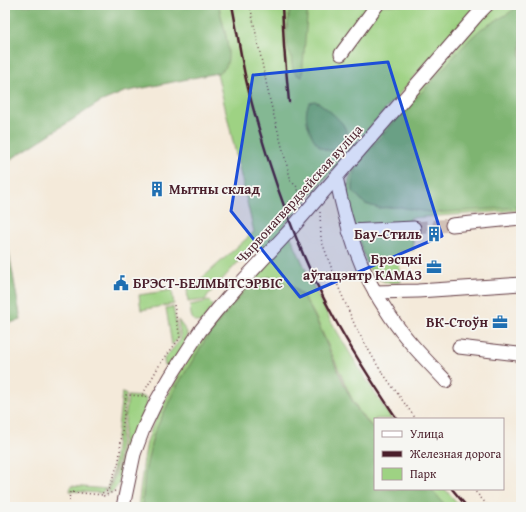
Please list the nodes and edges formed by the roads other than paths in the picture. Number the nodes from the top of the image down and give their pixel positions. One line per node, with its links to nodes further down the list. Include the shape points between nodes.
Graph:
1 (377, 5): 3 (street)
2 (487, 5): 4 (street, Чырвонагвардзейская вуліца)
3 (341, 54)
4 (336, 177): 8 (street); 14 (street, Чырвонагвардзейская вуліца, via 217,310 171,376 156,400 134,454)
5 (521, 218): 6 (street)
6 (452, 225)
7 (414, 228): 8 (street)
8 (349, 231): 10 (street)
9 (521, 284): 10 (street)
10 (375, 292): 13 (street, via 390,317)
11 (459, 347): 12 (street)
12 (521, 356)
13 (446, 381)
14 (123, 507)

